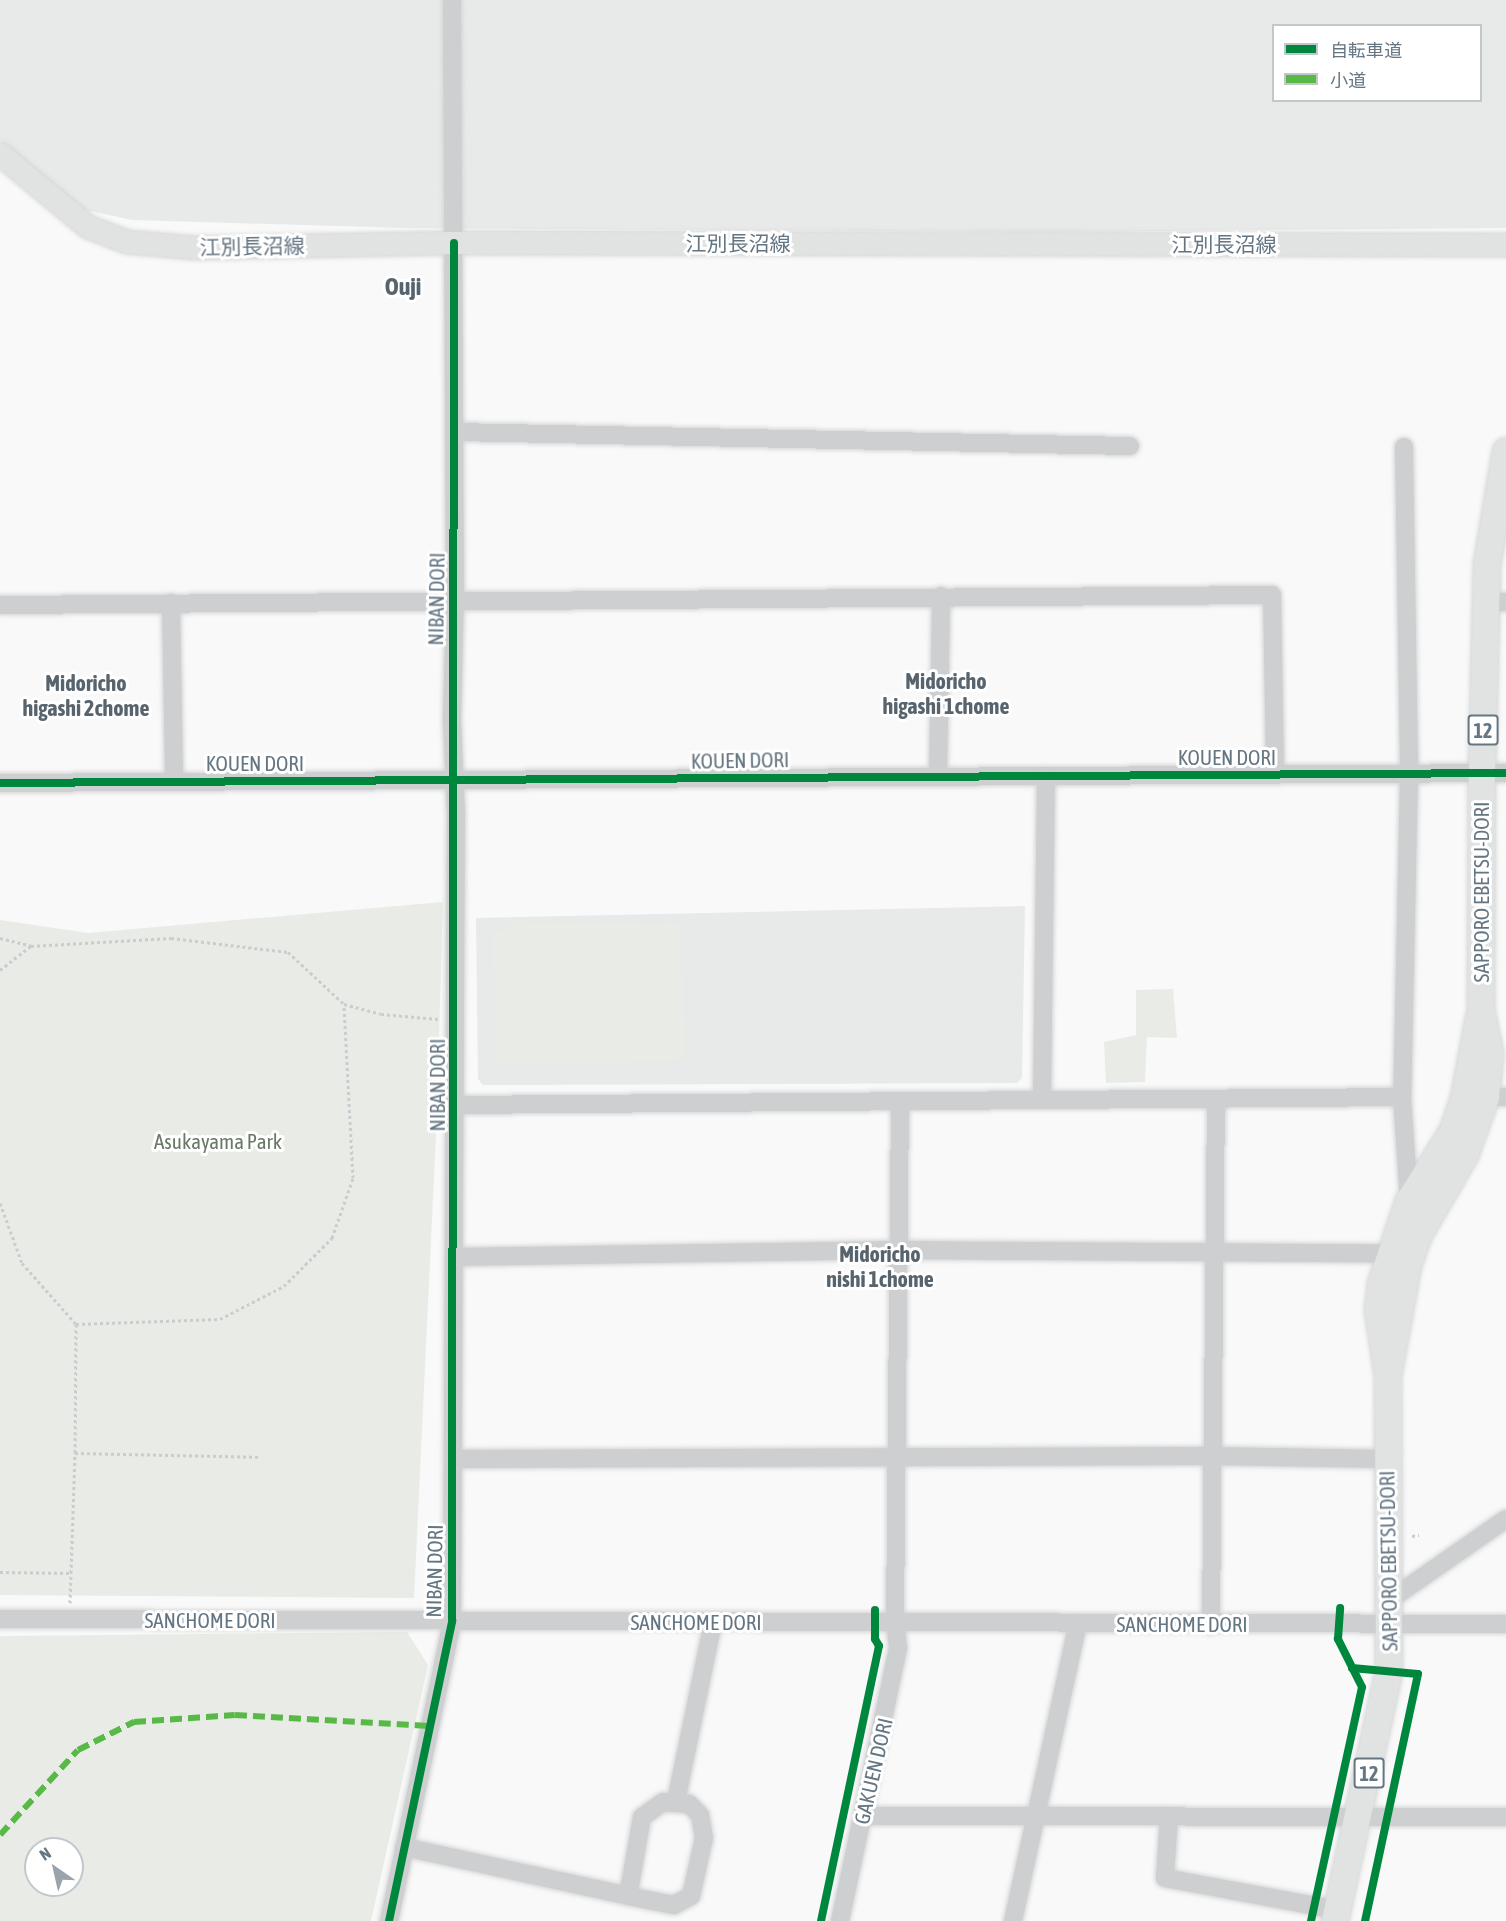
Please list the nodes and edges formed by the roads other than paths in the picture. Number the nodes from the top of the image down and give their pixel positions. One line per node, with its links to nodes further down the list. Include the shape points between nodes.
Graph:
1 (452, 0): 3 (street, NIBAN DORI)
2 (0, 154): 3 (main road, 江別長沼線, via 88,227 127,242 195,248)
3 (454, 243): 4 (main road, 江別長沼線); 5 (street, NIBAN DORI)
4 (1506, 245)
5 (455, 432): 6 (street); 10 (street, NIBAN DORI)
6 (1131, 446)
7 (1404, 447): 16 (street)
8 (1506, 452): 11 (highway, SAPPORO EBETSU-DORI / 12, via 1491,527)
9 (941, 596): 10 (street); 15 (street, via 1272,595); 17 (street)
10 (455, 599): 12 (street); 20 (street, NIBAN DORI)
11 (1496, 602): 14 (highway, SAPPORO EBETSU-DORI / 12)
12 (171, 603): 13 (street); 19 (street)
13 (0, 605)
14 (1494, 773): 16 (street, KOUEN DORI); 22 (highway, SAPPORO EBETSU-DORI / 12)
15 (1275, 774): 16 (street, KOUEN DORI); 18 (street, KOUEN DORI)
16 (1409, 774): 23 (street)
17 (938, 775): 18 (street, KOUEN DORI); 20 (street, KOUEN DORI)
18 (1046, 776): 26 (street)
19 (174, 782): 20 (street, KOUEN DORI); 21 (street, KOUEN DORI)
20 (454, 782): 28 (street, NIBAN DORI)
21 (0, 783)
22 (1481, 1010): 24 (highway, SAPPORO EBETSU-DORI / 12); 29 (highway, SAPPORO EBETSU-DORI / 12, via 1464,1099 1453,1131)
23 (1402, 1097): 25 (street); 29 (street)
24 (1496, 1097): 34 (highway, SAPPORO EBETSU-DORI / 12, via 1418,1236 1408,1265)
25 (1216, 1099): 26 (street); 31 (street)
26 (1041, 1100): 27 (street)
27 (900, 1101): 28 (street); 30 (street, GAKUEN DORI)
28 (454, 1105): 33 (street, NIBAN DORI)
29 (1409, 1201): 32 (highway, SAPPORO EBETSU-DORI / 12)
30 (898, 1250): 31 (street); 33 (street); 36 (street, GAKUEN DORI)
31 (1214, 1251): 32 (street); 35 (street)
32 (1389, 1253): 34 (highway, SAPPORO EBETSU-DORI / 12, via 1378,1310)
33 (454, 1257): 37 (street, NIBAN DORI)
34 (1388, 1375): 38 (highway, SAPPORO EBETSU-DORI / 12)
35 (1211, 1456): 36 (street); 38 (street); 47 (street)
36 (896, 1458): 37 (street); 43 (street, GAKUEN DORI)
37 (453, 1459): 42 (street, NIBAN DORI)
38 (1387, 1460): 40 (highway, SAPPORO EBETSU-DORI / 12)
39 (1506, 1519): 40 (street)
40 (1391, 1611): 46 (street, SANCHOME DORI); 47 (street, SANCHOME DORI); 51 (highway, SAPPORO EBETSU-DORI / 12, via 1389,1672)
41 (0, 1619): 42 (street, SANCHOME DORI)
42 (452, 1621): 44 (street, SANCHOME DORI); 54 (street, NIBAN DORI)
43 (895, 1621): 44 (street, SANCHOME DORI); 45 (street, SANCHOME DORI); 49 (street, GAKUEN DORI, via 897,1657)
44 (713, 1622): 48 (street)
45 (1078, 1623): 47 (street, SANCHOME DORI); 53 (street)
46 (1506, 1624)
47 (1211, 1625)
48 (676, 1801): 55 (street, via 657,1805 642,1817); 55 (street, via 689,1804 704,1827 691,1896 674,1905)
49 (863, 1816): 53 (street); 58 (street, GAKUEN DORI)
50 (1169, 1816): 51 (street); 53 (street); 56 (street, via 1165,1878)
51 (1361, 1817): 52 (street); 56 (highway, SAPPORO EBETSU-DORI / 12)
52 (1506, 1817)
53 (1035, 1818): 59 (street)
54 (404, 1847): 55 (street); 57 (street, NIBAN DORI)
55 (628, 1896)
56 (1337, 1916)
57 (389, 1921)
58 (840, 1921)
59 (1013, 1921)

